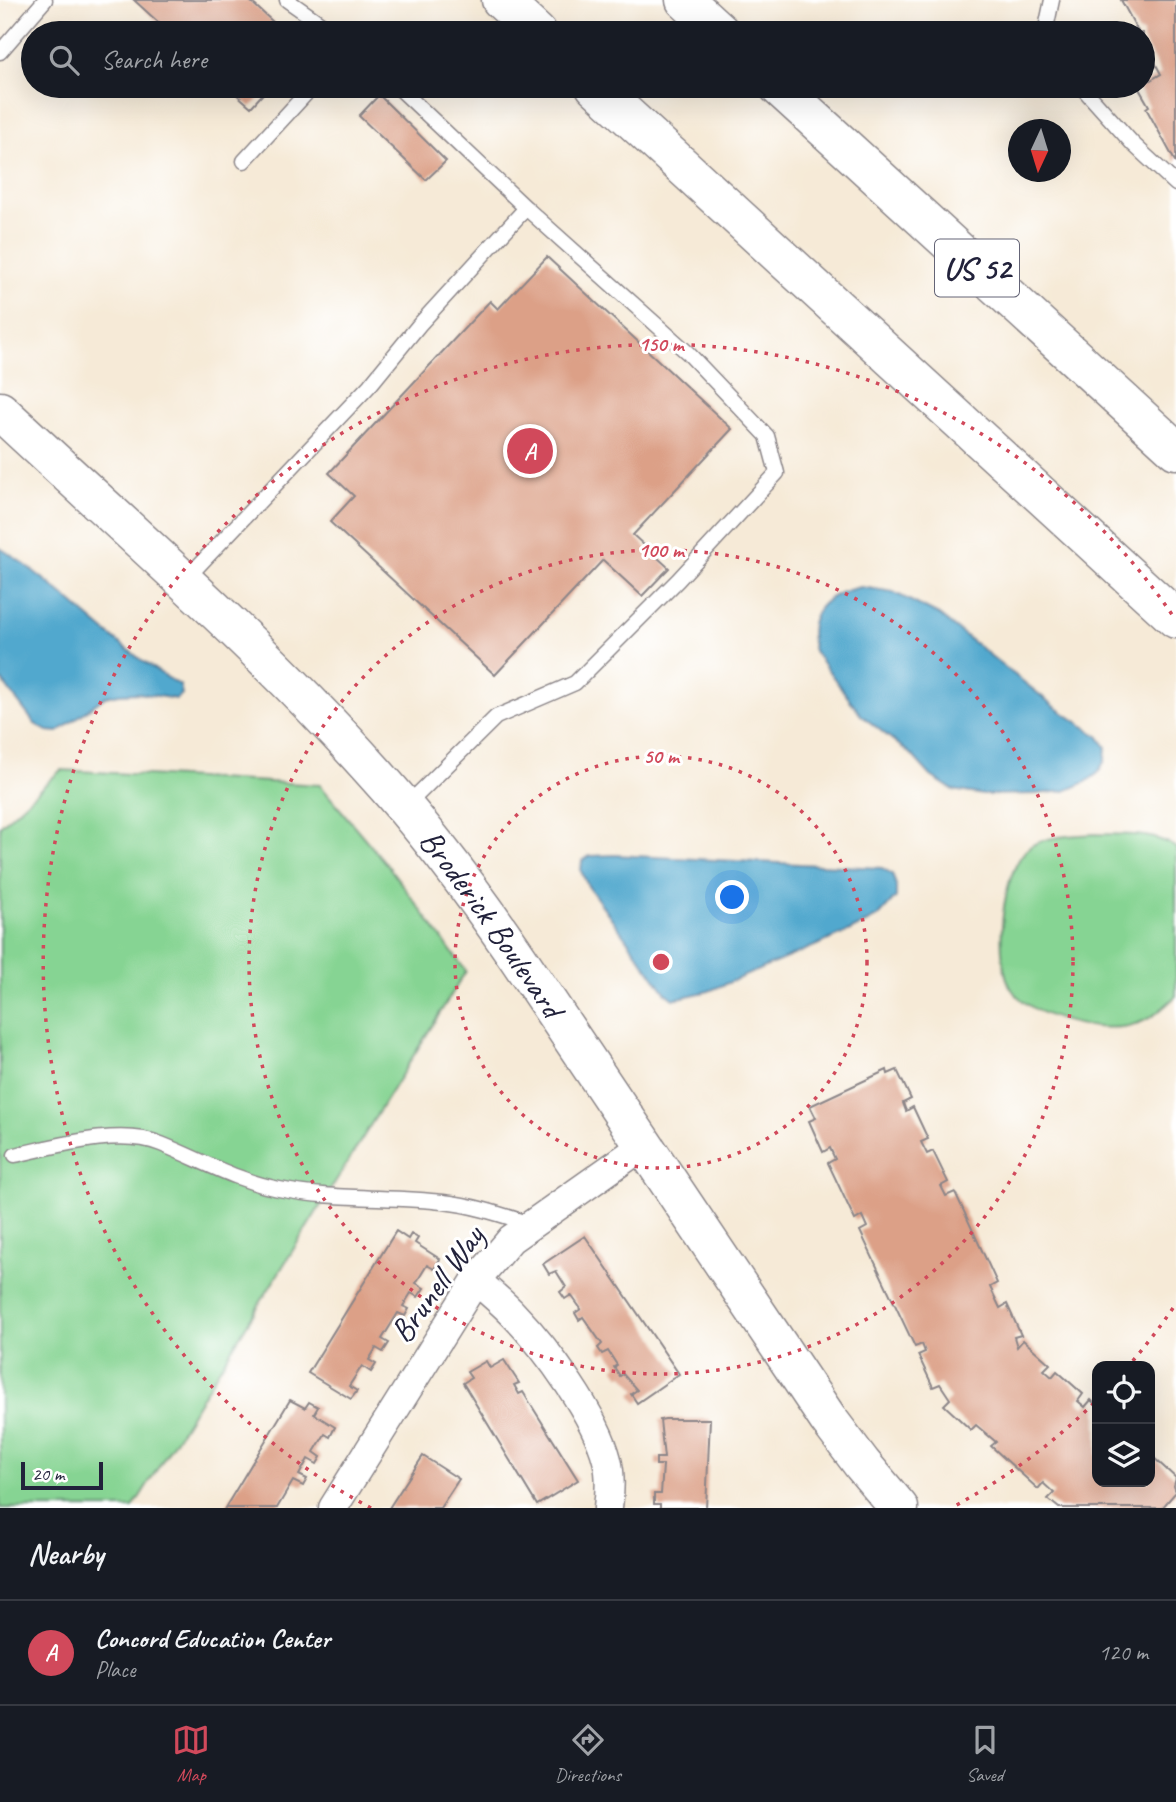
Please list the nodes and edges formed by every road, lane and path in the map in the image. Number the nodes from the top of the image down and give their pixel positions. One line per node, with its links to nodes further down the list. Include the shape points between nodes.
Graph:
1 (45, 0): 6 (lane)
2 (286, 0): 7 (lane)
3 (501, 0): 8 (main road)
4 (685, 0): 9 (main road)
5 (1052, 0): 10 (lane)
6 (27, 21)
7 (317, 21)
8 (524, 21)
9 (708, 21)
10 (1048, 21)
11 (21, 28): 12 (lane)
12 (0, 52)
13 (302, 98): 18 (lane)
14 (410, 98): 20 (lane)
15 (607, 98): 24 (main road)
16 (791, 98): 22 (main road, US 52)
17 (1092, 98): 19 (lane)
18 (244, 161)
19 (1176, 184)
20 (526, 208): 23 (lane, via 370,385); 25 (lane, via 688,353 767,436 776,473 575,683 496,717)
21 (0, 411): 23 (main road, Broderick Boulevard)
22 (1176, 450)
23 (183, 582): 25 (main road, Broderick Boulevard, via 311,706)
24 (1176, 619)
25 (404, 807): 26 (main road, Broderick Boulevard, via 474,893)
26 (643, 1145): 28 (street, Brunell Way); 32 (main road, Broderick Boulevard, via 828,1419)
27 (15, 1155): 28 (lane, via 75,1141 141,1139 160,1143 224,1174 280,1189 445,1202)
28 (530, 1224): 29 (street, Brunell Way)
29 (476, 1280): 30 (street, Brunell Way); 31 (street, via 546,1353 589,1416 608,1463)
30 (333, 1508)
31 (608, 1508)
32 (899, 1508)

